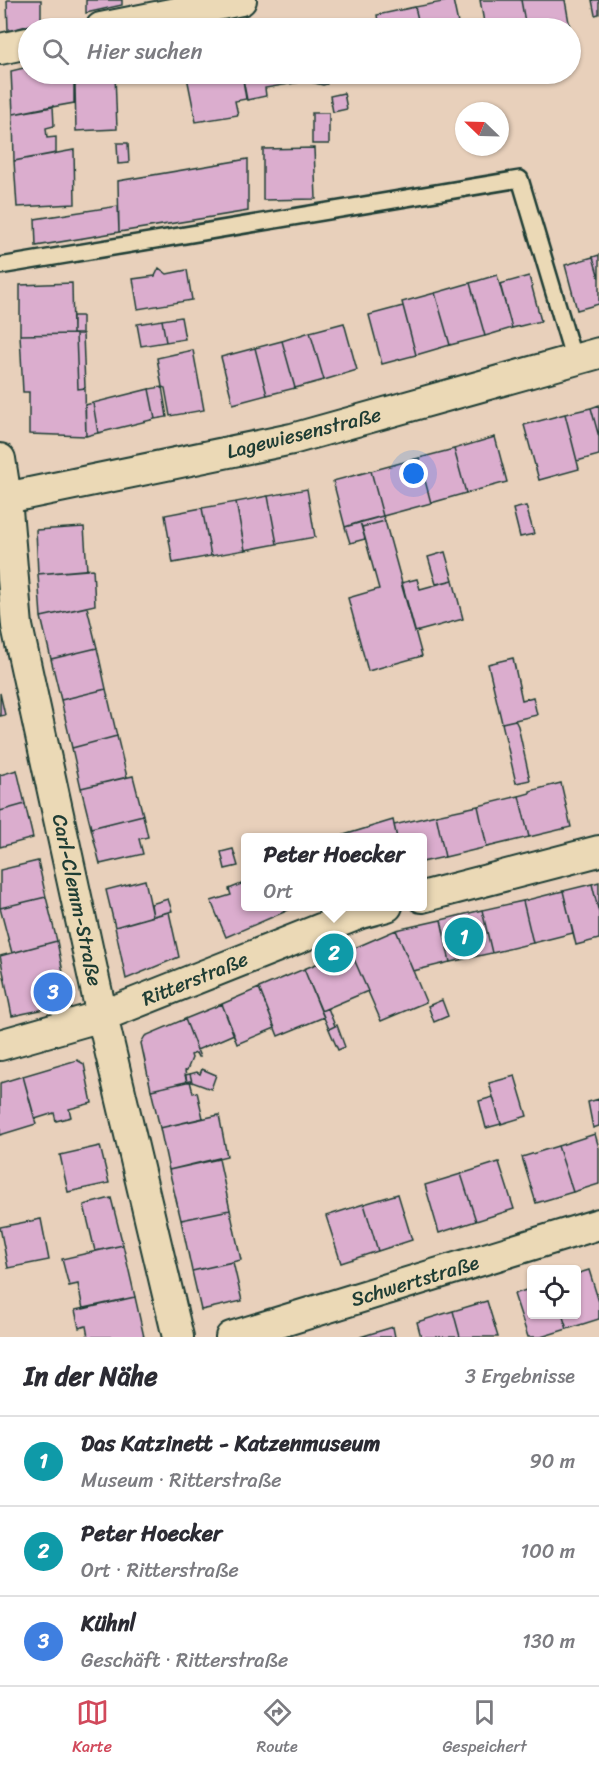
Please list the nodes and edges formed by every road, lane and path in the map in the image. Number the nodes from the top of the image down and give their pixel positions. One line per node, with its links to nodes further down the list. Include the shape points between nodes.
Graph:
1 (242, 0): 2 (street)
2 (151, 18)
3 (18, 45): 4 (street)
4 (0, 49)
5 (0, 266): 6 (lane, via 520,179)
6 (586, 357): 8 (street, Lagewiesenstraße, via 291,439)
7 (0, 459): 8 (street, Carl-Clemm-Straße)
8 (6, 498): 9 (street, Carl-Clemm-Straße)
9 (8, 628): 13 (street, Carl-Clemm-Straße)
10 (599, 851): 11 (street)
11 (427, 896)
12 (368, 911): 13 (street, Ritterstraße)
13 (102, 1016): 14 (street, Ritterstraße); 16 (street, Carl-Clemm-Straße)
14 (0, 1046)
15 (599, 1224): 17 (street, Schwertstraße)
16 (178, 1337)
17 (231, 1337)

